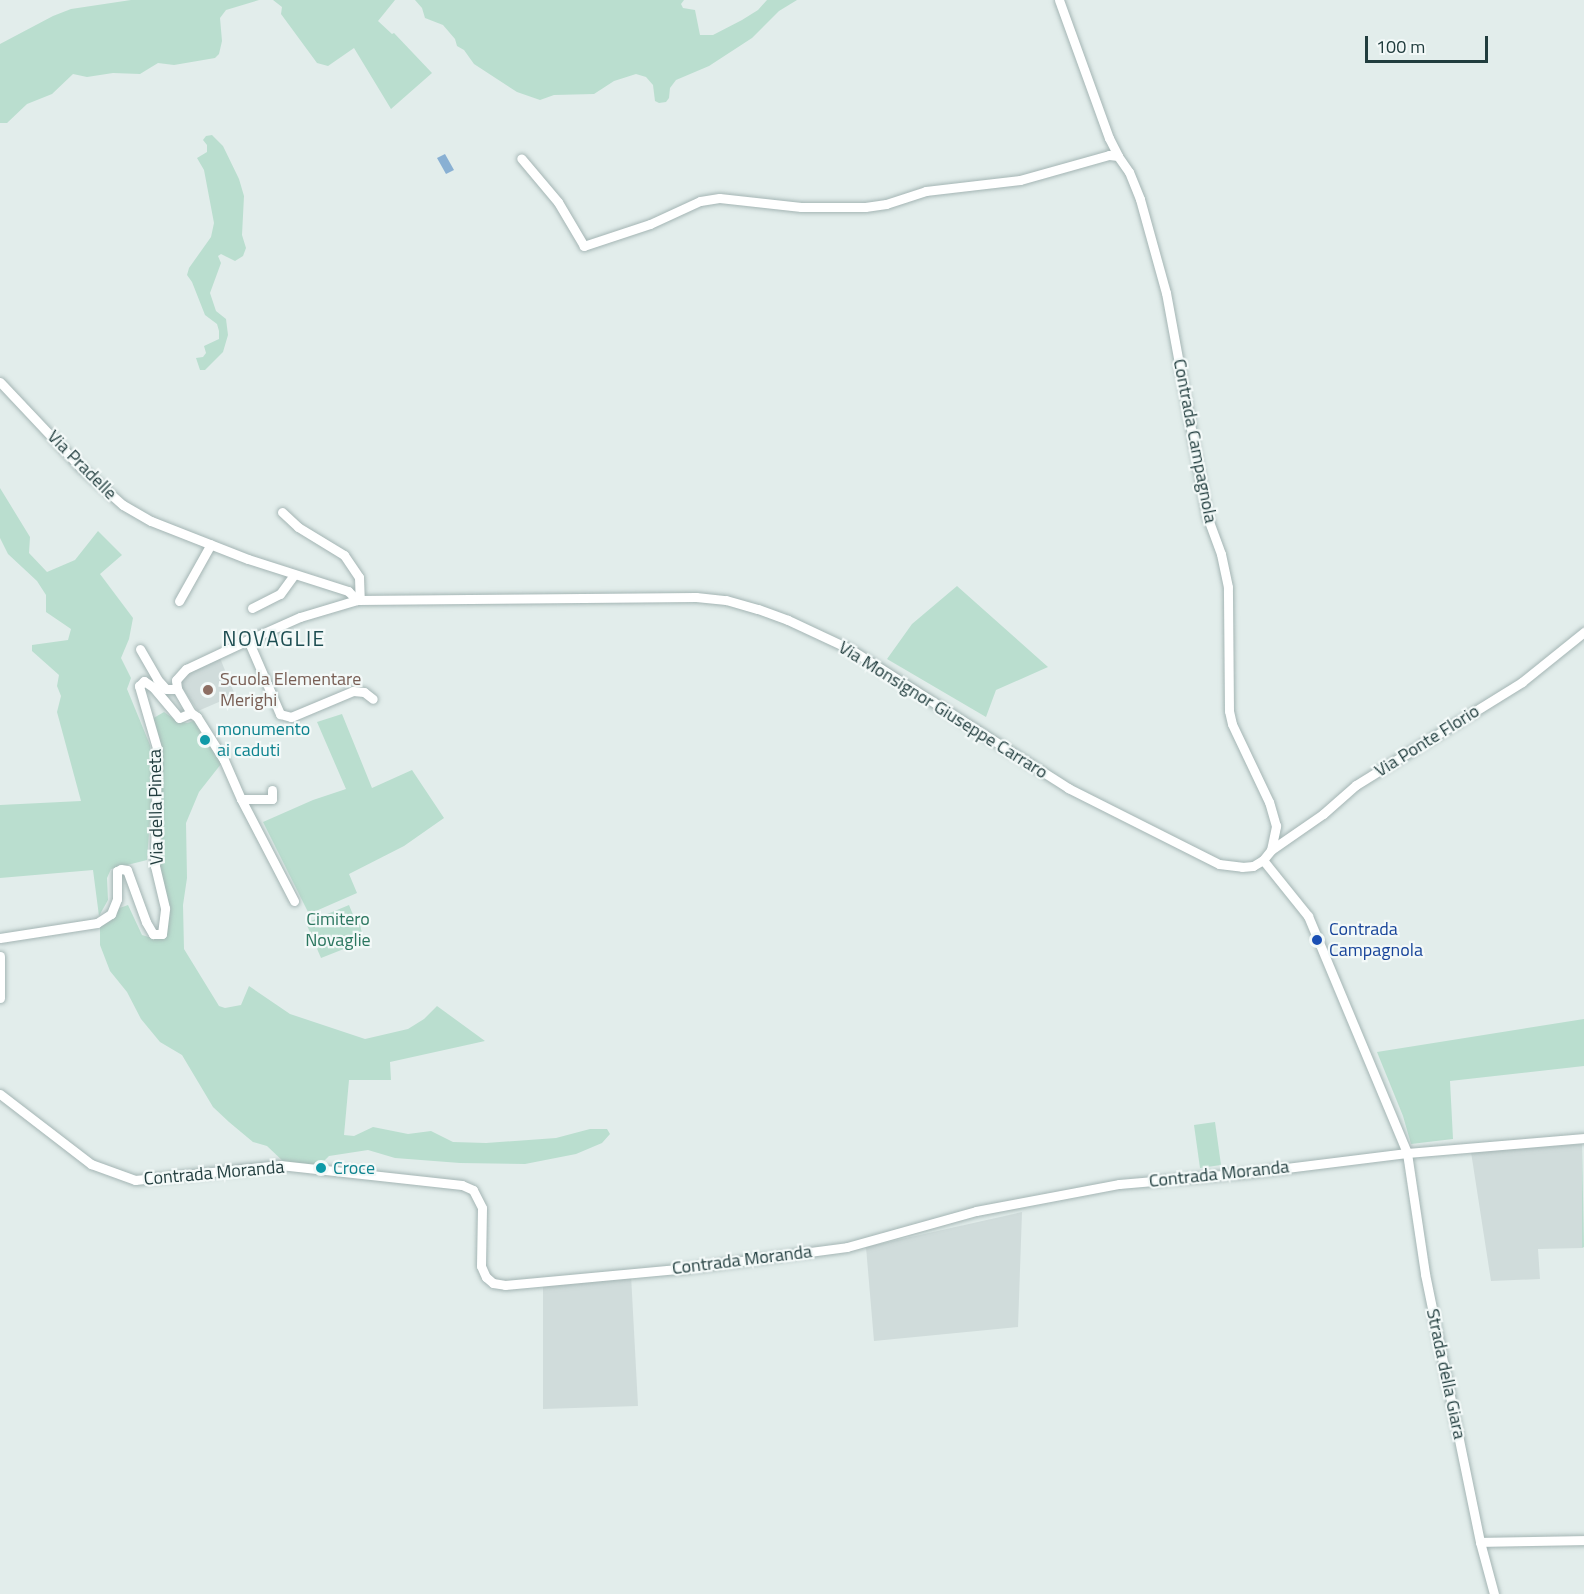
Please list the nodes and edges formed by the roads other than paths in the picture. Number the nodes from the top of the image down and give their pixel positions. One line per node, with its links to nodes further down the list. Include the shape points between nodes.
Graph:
1 (1059, 0): 2 (street, Contrada Campagnola)
2 (1118, 156): 3 (street, via 1109,155 1020,180 926,191 865,207 801,207 719,198 700,201 650,224 584,246 558,202); 19 (street, Contrada Campagnola, via 1140,199 1166,293 1207,516 1228,587 1229,711 1269,802 1276,826)
3 (521, 158)
4 (0, 382): 6 (street, Via Pradelle, via 80,467 123,505 151,521)
5 (282, 512): 8 (street, via 298,527 344,555 359,577)
6 (211, 544): 7 (street, Via Pradelle); 9 (street)
7 (294, 575): 8 (street, Via Pradelle, via 348,591); 10 (street, via 280,594)
8 (358, 600): 12 (street, via 300,617); 20 (street, Via Monsignor Giuseppe Carraro, via 696,597 758,609 850,650 1068,788 1124,818 1219,864 1242,867)
9 (179, 601)
10 (252, 608)
11 (1584, 632): 19 (street, Via Ponte Florio, via 1522,682 1356,785)
12 (248, 640): 14 (street, via 186,669 176,680); 15 (street, via 280,714 291,717 353,691)
13 (140, 649): 14 (street, via 166,689)
14 (177, 689): 16 (street)
15 (374, 699)
16 (190, 713): 18 (street, via 197,717 224,760); 22 (street, Via della Pineta, via 179,718 153,687 144,681 139,686 157,748 155,866 165,908 162,934 153,934 127,870 121,869 117,871 117,899 111,914 97,923)
17 (272, 790): 18 (street, via 273,799)
18 (241, 799): 21 (street)
19 (1271, 850): 20 (street)
20 (1263, 860): 27 (street, via 1308,916)
21 (294, 901)
22 (0, 938)
23 (0, 956): 24 (street)
24 (0, 998)
25 (0, 1094): 27 (street, Contrada Moranda, via 91,1164 135,1180 280,1165 462,1185 473,1190 482,1208 481,1266 493,1283 505,1285 688,1268 847,1247 976,1211 1085,1189)
26 (1584, 1138): 27 (street, Contrada Moranda)
27 (1407, 1153): 29 (street, Strada della Giara, via 1425,1274)
28 (1584, 1540): 29 (street)
29 (1480, 1542): 30 (street, Strada della Giara)
30 (1494, 1594)

